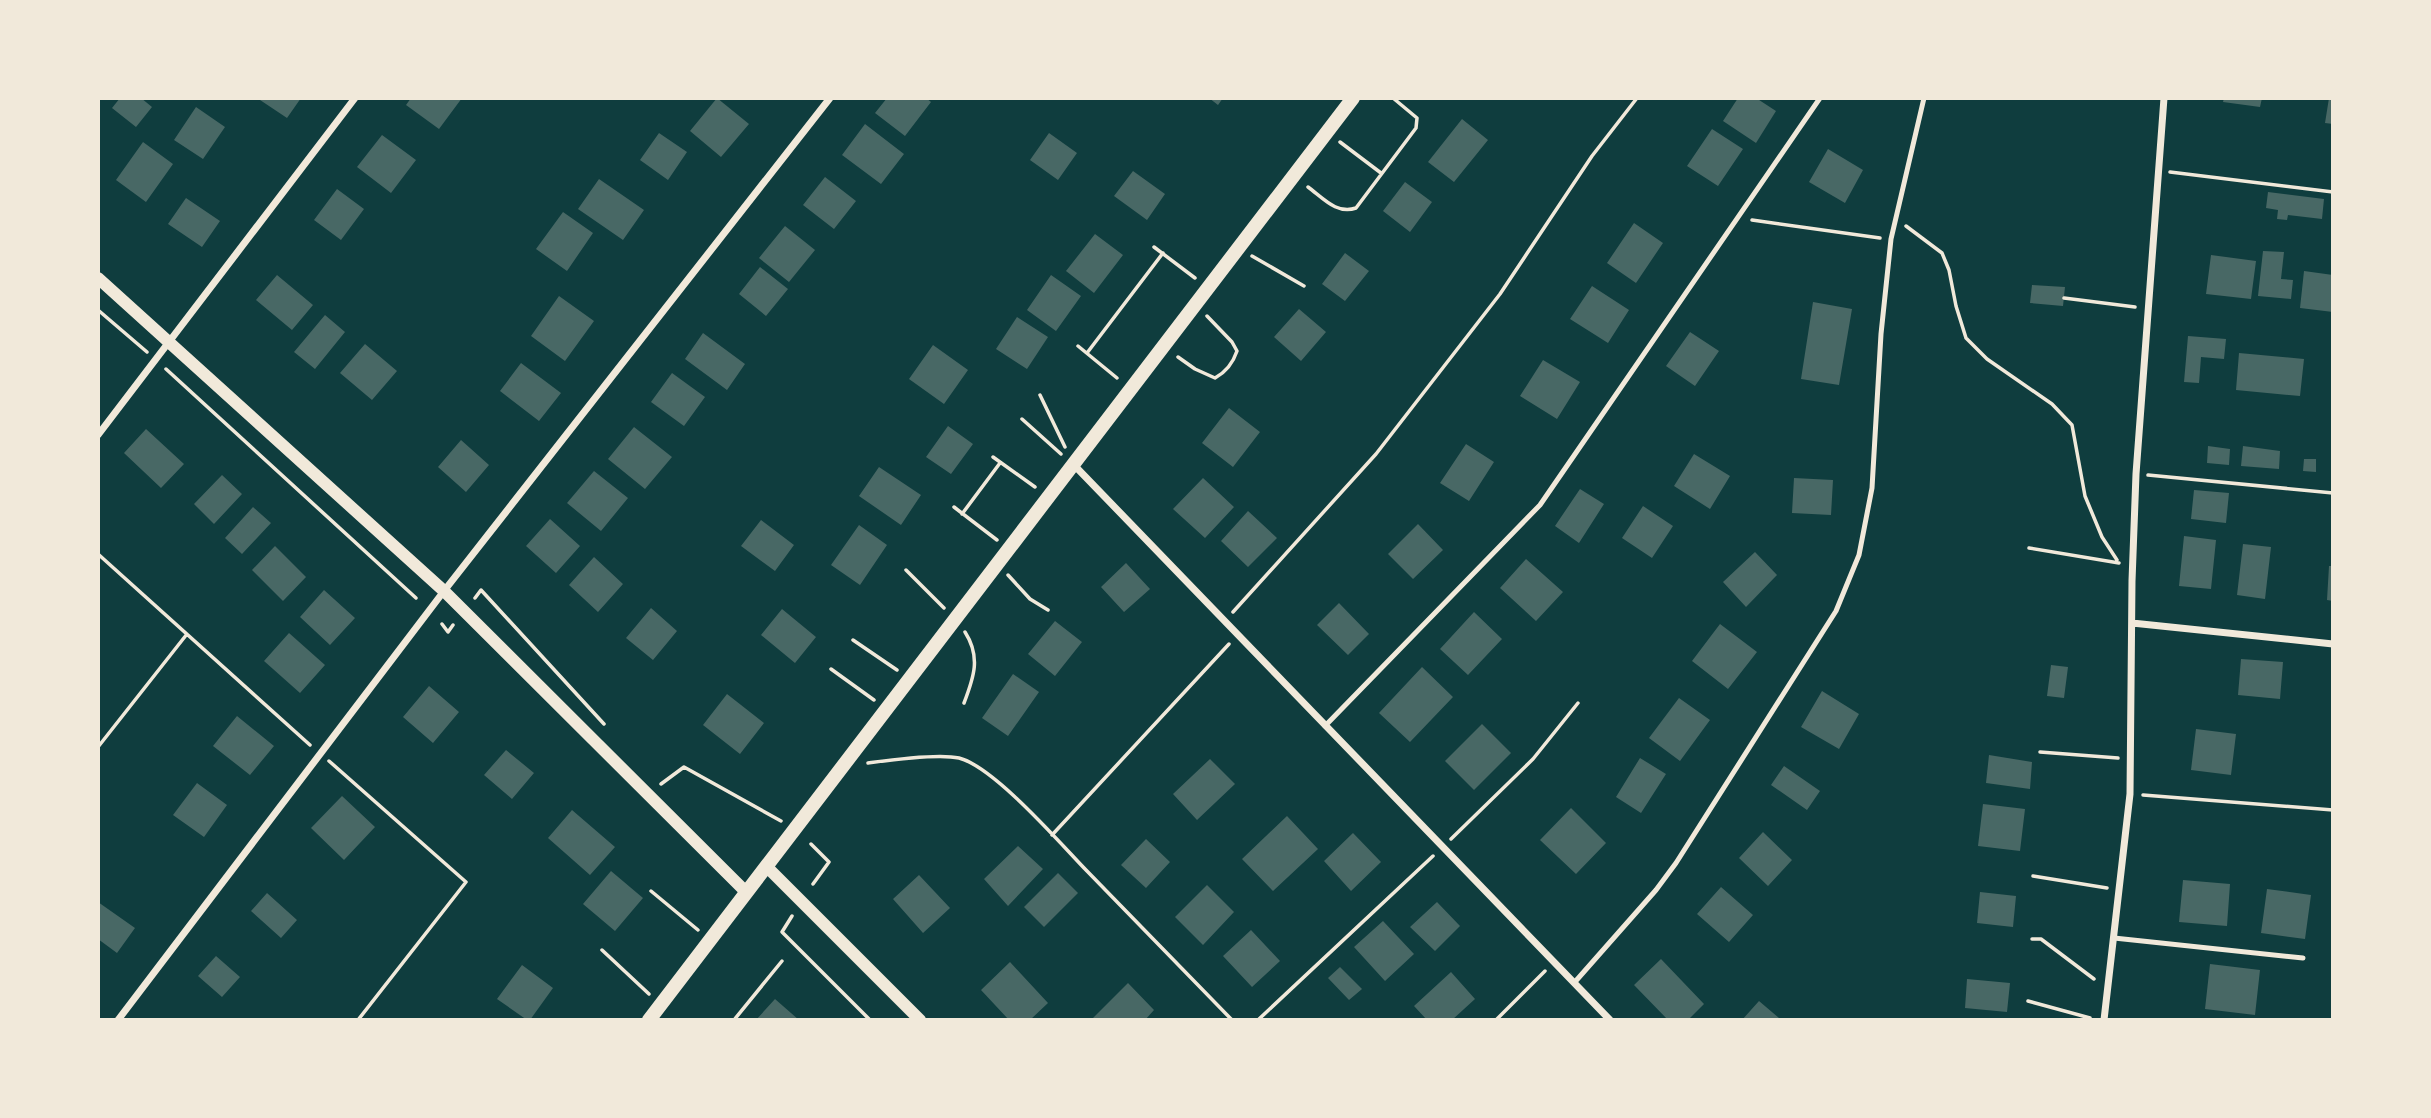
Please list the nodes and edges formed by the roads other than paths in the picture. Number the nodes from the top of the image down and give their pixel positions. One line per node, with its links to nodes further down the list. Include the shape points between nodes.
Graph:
1 (355, 98): 8 (street)
2 (830, 98): 11 (street)
3 (1353, 98): 10 (main road)
4 (1821, 98): 14 (lane, via 1540,505)
5 (1924, 98): 19 (lane, via 1891,239 1872,488 1859,555 1836,611 1676,863)
6 (2164, 98): 12 (street, via 2136,474)
7 (98, 278): 8 (street)
8 (170, 344): 9 (street); 11 (street)
9 (98, 435)
10 (1073, 464): 14 (street); 15 (main road)
11 (444, 591): 16 (street); 20 (street)
12 (2132, 623): 13 (street); 17 (street, via 2130,794)
13 (2333, 644)
14 (1325, 726): 19 (street)
15 (766, 866): 16 (main road); 22 (street)
16 (746, 892): 21 (main road)
17 (2114, 938): 18 (lane); 24 (street)
18 (2303, 958)
19 (1574, 983): 23 (street)
20 (118, 1020)
21 (649, 1020)
22 (920, 1020)
23 (1610, 1020)
24 (2104, 1020)

